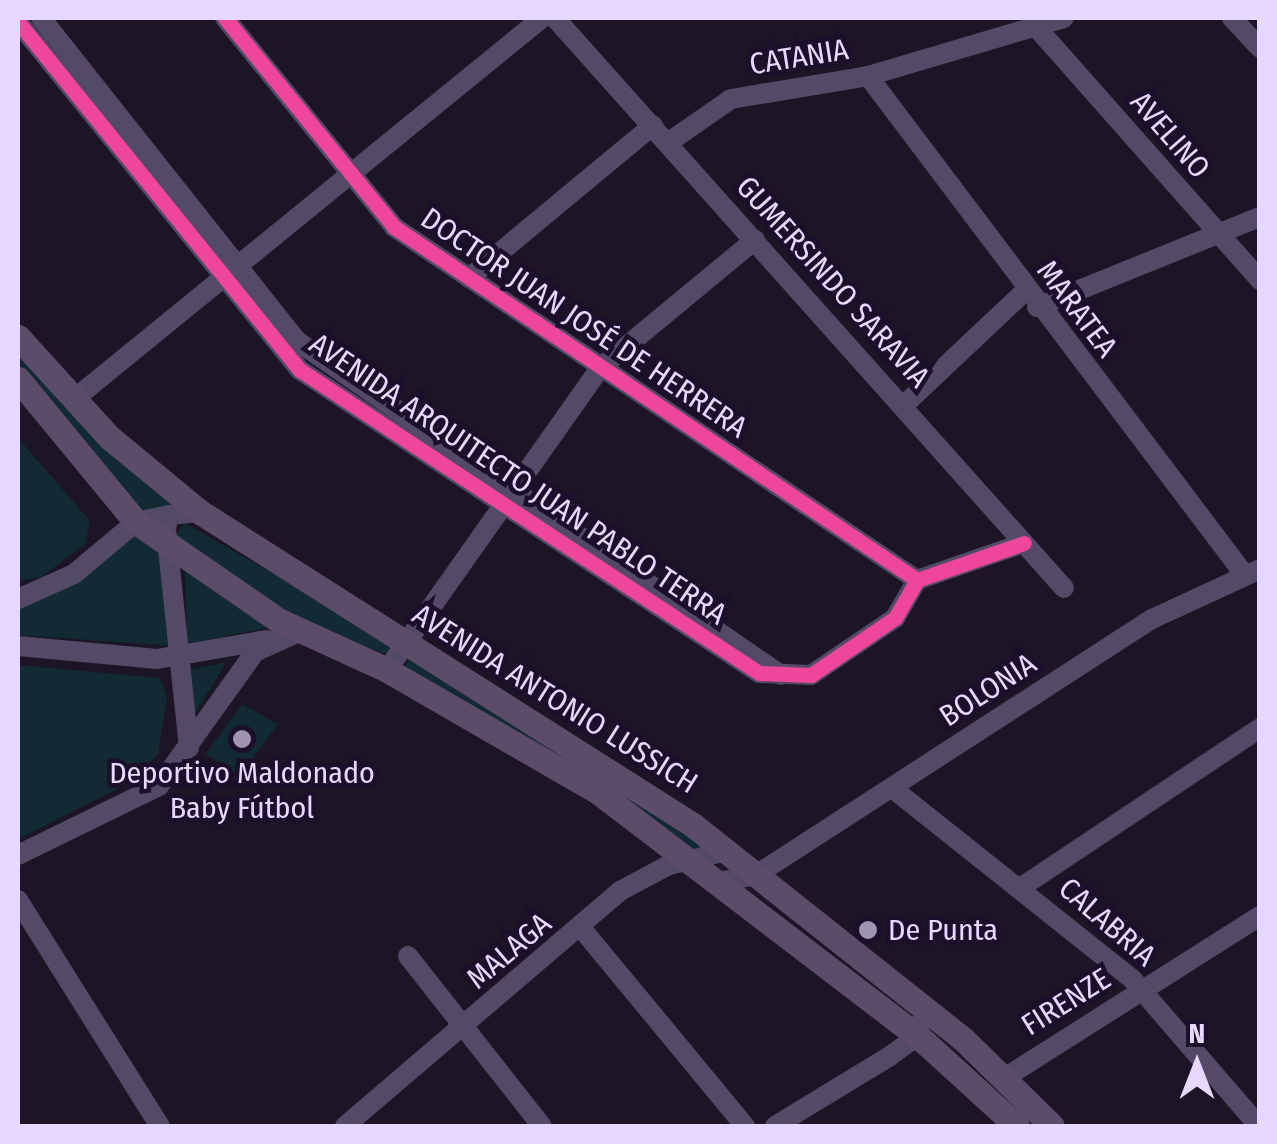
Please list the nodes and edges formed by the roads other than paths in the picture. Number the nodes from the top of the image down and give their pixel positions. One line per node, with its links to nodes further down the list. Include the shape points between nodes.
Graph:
1 (41, 18): 10 (street, AVENIDA ARQUITECTO JUAN PABLO TERRA)
2 (226, 18): 14 (street, DOCTOR JUAN JOSÉ DE HERRERA)
3 (542, 18): 14 (street)
4 (554, 18): 12 (street, GUMERSINDO SARAVIA)
5 (1064, 18): 8 (street, CATANIA)
6 (1232, 18): 9 (street)
7 (18, 22): 10 (street, AVENIDA ARQUITECTO JUAN PABLO TERRA)
8 (1037, 28): 11 (street, CATANIA); 16 (street, AVELINO)
9 (1260, 48)
10 (67, 68): 18 (street, AVENIDA ARQUITECTO JUAN PABLO TERRA); 19 (street, AVENIDA ARQUITECTO JUAN PABLO TERRA)
11 (868, 76): 13 (street, CATANIA, via 731,99); 22 (street, MARATEA)
12 (653, 125): 13 (street, GUMERSINDO SARAVIA); 20 (street)
13 (669, 142): 17 (street, GUMERSINDO SARAVIA)
14 (350, 176): 18 (street); 20 (street, DOCTOR JUAN JOSÉ DE HERRERA, via 394,228)
15 (1260, 218): 16 (street)
16 (1218, 235): 21 (street, AVELINO); 22 (street)
17 (755, 240): 24 (street); 27 (street, GUMERSINDO SARAVIA)
18 (233, 262): 19 (street); 28 (street, AVENIDA ARQUITECTO JUAN PABLO TERRA, via 312,355)
19 (216, 276): 26 (street); 28 (street, AVENIDA ARQUITECTO JUAN PABLO TERRA, via 300,370)
20 (468, 278): 24 (street, DOCTOR JUAN JOSÉ DE HERRERA)
21 (1260, 280)
22 (1031, 299): 27 (street); 34 (street, MARATEA)
23 (18, 337): 26 (main road, AVENIDA ANTONIO LUSSICH)
24 (600, 368): 28 (street); 35 (street, DOCTOR JUAN JOSÉ DE HERRERA)
25 (18, 381): 31 (main road, AVENIDA ANTONIO LUSSICH)
26 (73, 400): 29 (main road, AVENIDA ANTONIO LUSSICH)
27 (903, 406): 32 (street, GUMERSINDO SARAVIA)
28 (508, 498): 35 (street, AVENIDA ARQUITECTO JUAN PABLO TERRA, via 781,675 811,675 860,643 895,618); 40 (street)
29 (200, 512): 30 (street); 40 (main road, AVENIDA ANTONIO LUSSICH)
30 (169, 515): 31 (street); 33 (street)
31 (136, 522): 33 (main road, AVENIDA ANTONIO LUSSICH); 37 (street, via 74,574)
32 (1024, 542): 35 (street); 36 (street, GUMERSINDO SARAVIA)
33 (172, 549): 38 (main road, AVENIDA ANTONIO LUSSICH); 42 (street)
34 (1252, 572): 46 (street, BOLONIA, via 1152,619)
35 (917, 580)
36 (1064, 588)
37 (18, 599)
38 (298, 632): 39 (street); 43 (main road, AVENIDA ANTONIO LUSSICH)
39 (267, 640): 42 (street); 45 (street)
40 (411, 644): 43 (street); 47 (main road, AVENIDA ANTONIO LUSSICH)
41 (18, 646): 42 (street)
42 (182, 654): 45 (street)
43 (388, 670): 49 (main road, AVENIDA ANTONIO LUSSICH, via 597,791)
44 (1260, 728): 52 (street)
45 (189, 748): 48 (street, via 159,786)
46 (892, 788): 50 (street, BOLONIA); 52 (street, CALABRIA)
47 (728, 852): 49 (street, MALAGA); 50 (main road, AVENIDA ANTONIO LUSSICH)
48 (18, 855)
49 (686, 859): 51 (main road, AVENIDA ANTONIO LUSSICH); 55 (street, MALAGA, via 620,891)
50 (756, 875): 51 (street); 58 (main road, AVENIDA ANTONIO LUSSICH)
51 (717, 882): 60 (main road, AVENIDA ANTONIO LUSSICH)
52 (1020, 888): 57 (street, CALABRIA)
53 (18, 900): 62 (street)
54 (1260, 916): 57 (street, FIRENZE)
55 (582, 929): 59 (street, MALAGA); 65 (street)
56 (408, 956): 59 (street)
57 (1140, 990): 61 (street, FIRENZE); 69 (street, CALABRIA)
58 (918, 1001): 60 (street); 61 (main road, AVENIDA ANTONIO LUSSICH)
59 (464, 1029): 63 (street, MALAGA); 64 (street)
60 (918, 1036): 66 (street); 67 (main road, AVENIDA ANTONIO LUSSICH)
61 (1006, 1077): 68 (main road, AVENIDA ANTONIO LUSSICH)
62 (160, 1126)
63 (345, 1126)
64 (542, 1126)
65 (745, 1126)
66 (775, 1126)
67 (1017, 1126)
68 (1052, 1126)
69 (1259, 1126)

